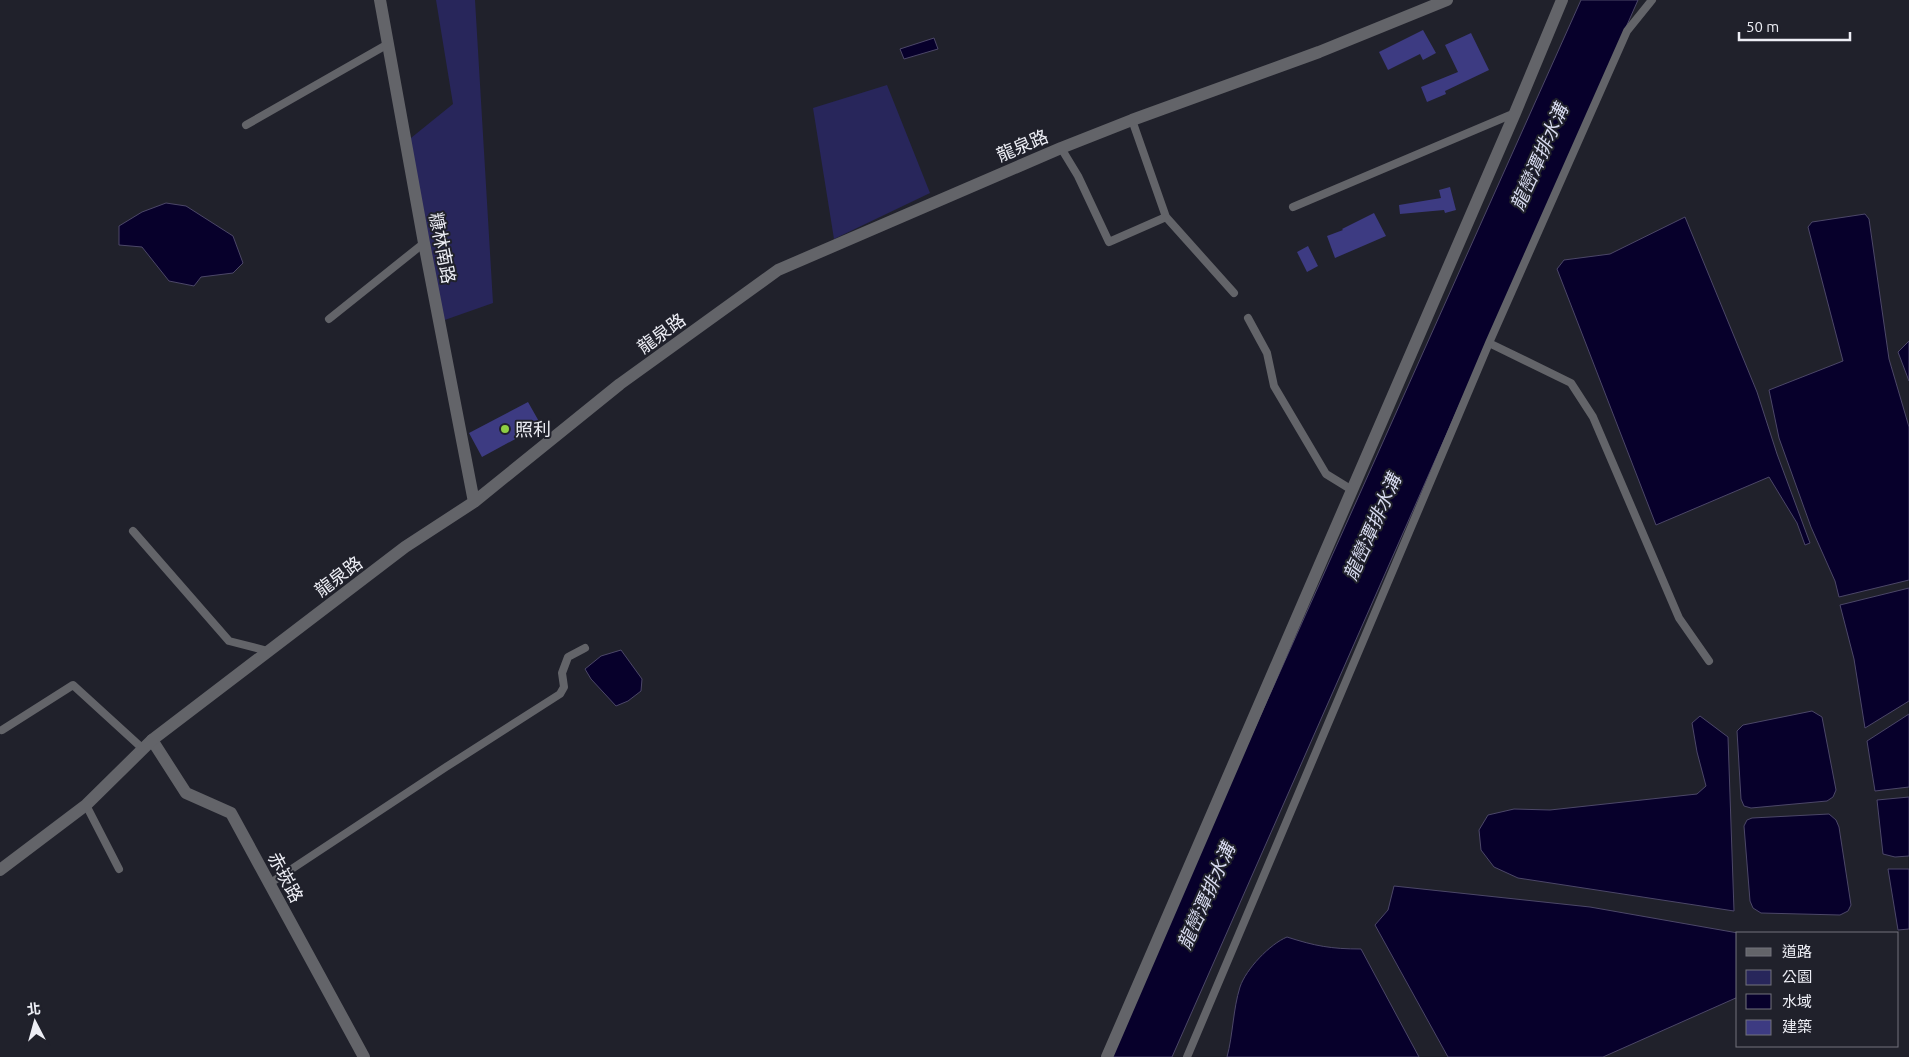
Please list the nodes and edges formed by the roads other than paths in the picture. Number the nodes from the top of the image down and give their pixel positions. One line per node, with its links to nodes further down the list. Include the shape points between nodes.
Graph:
1 (380, 0): 5 (street, 糠林南路)
2 (1447, 0): 7 (street, 龍泉路, via 1319,52)
3 (1562, 0): 6 (street)
4 (1652, 0): 16 (lane, via 1627,31)
5 (388, 44): 8 (lane); 12 (street, 糠林南路)
6 (1515, 113): 10 (lane); 17 (street)
7 (1132, 120): 9 (street, 龍泉路); 11 (lane)
8 (246, 125)
9 (1061, 148): 11 (lane, via 1109,242); 18 (street, 龍泉路, via 778,270 620,384)
10 (1293, 207)
11 (1166, 217): 13 (lane)
12 (424, 243): 15 (lane); 18 (street, 糠林南路)
13 (1234, 293)
14 (1248, 318): 17 (lane, via 1267,353 1274,386 1326,474)
15 (329, 319)
16 (1489, 343): 22 (lane, via 1571,383 1593,417 1679,618); 32 (lane)
17 (1352, 490): 31 (street)
18 (474, 502): 21 (street, 龍泉路, via 405,547)
19 (133, 531): 21 (lane, via 230,641)
20 (585, 648): 29 (lane, via 568,657 560,694)
21 (268, 651): 24 (street, 龍泉路)
22 (1709, 661)
23 (2, 730): 25 (lane, via 73,685)
24 (152, 740): 25 (street, 龍泉路); 29 (street, 赤崁路, via 186,794 231,813)
25 (142, 748): 26 (street, 龍泉路)
26 (86, 806): 27 (lane); 28 (street, 龍泉路)
27 (119, 869)
28 (0, 870)
29 (269, 884): 30 (street, 赤崁路)
30 (364, 1057)
31 (1107, 1057)
32 (1187, 1057)

